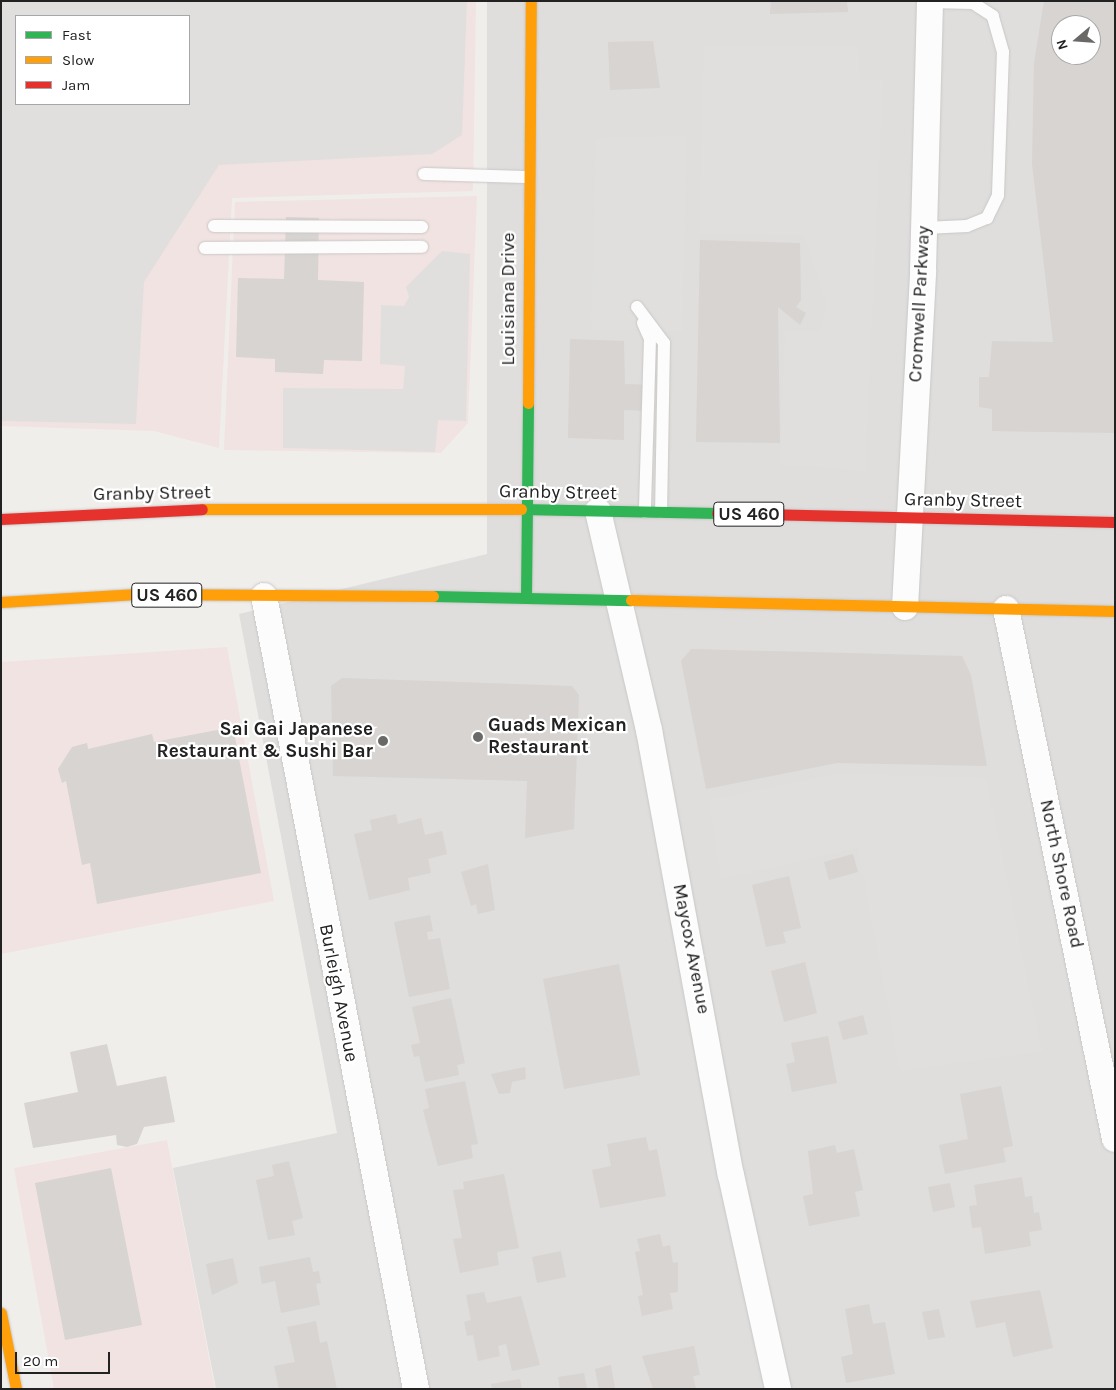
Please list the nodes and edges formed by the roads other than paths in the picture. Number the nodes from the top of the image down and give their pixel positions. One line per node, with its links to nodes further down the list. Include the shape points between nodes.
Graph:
1 (531, 1): 4 (main road, Louisiana Drive)
2 (930, 2): 7 (street, Cromwell Parkway); 7 (lane, via 973,3 993,16 1003,52 998,194 987,218 967,226)
3 (424, 174): 4 (lane)
4 (528, 177): 10 (main road, Louisiana Drive)
5 (214, 226): 6 (lane)
6 (422, 227)
7 (924, 228): 14 (street, Cromwell Parkway)
8 (422, 247): 9 (lane)
9 (205, 248)
10 (526, 509): 11 (main road, Granby Street / US 460); 15 (main road, Granby Street / US 460, via 190,509); 18 (main road, Louisiana Drive)
11 (598, 511): 12 (main road, Granby Street / US 460); 19 (street, Maycox Avenue)
12 (644, 512): 13 (main road, Granby Street / US 460); 13 (lane, via 650,339 637,307 664,343)
13 (661, 512): 14 (main road, Granby Street / US 460)
14 (909, 518): 16 (main road, Granby Street / US 460); 21 (street, Cromwell Parkway)
15 (1, 520)
16 (1115, 522)
17 (264, 596): 18 (main road, US 460); 20 (main road, US 460, via 137,594); 27 (street, Burleigh Avenue)
18 (526, 597): 19 (main road, US 460)
19 (618, 599): 21 (main road, US 460); 28 (street, Maycox Avenue, via 649,730 731,1174)
20 (1, 602)
21 (905, 607): 22 (main road, US 460)
22 (1006, 609): 23 (main road, US 460); 24 (street, North Shore Road)
23 (1115, 611)
24 (1115, 1139)
25 (1, 1313): 26 (main road)
26 (16, 1389)
27 (416, 1389)
28 (778, 1389)

